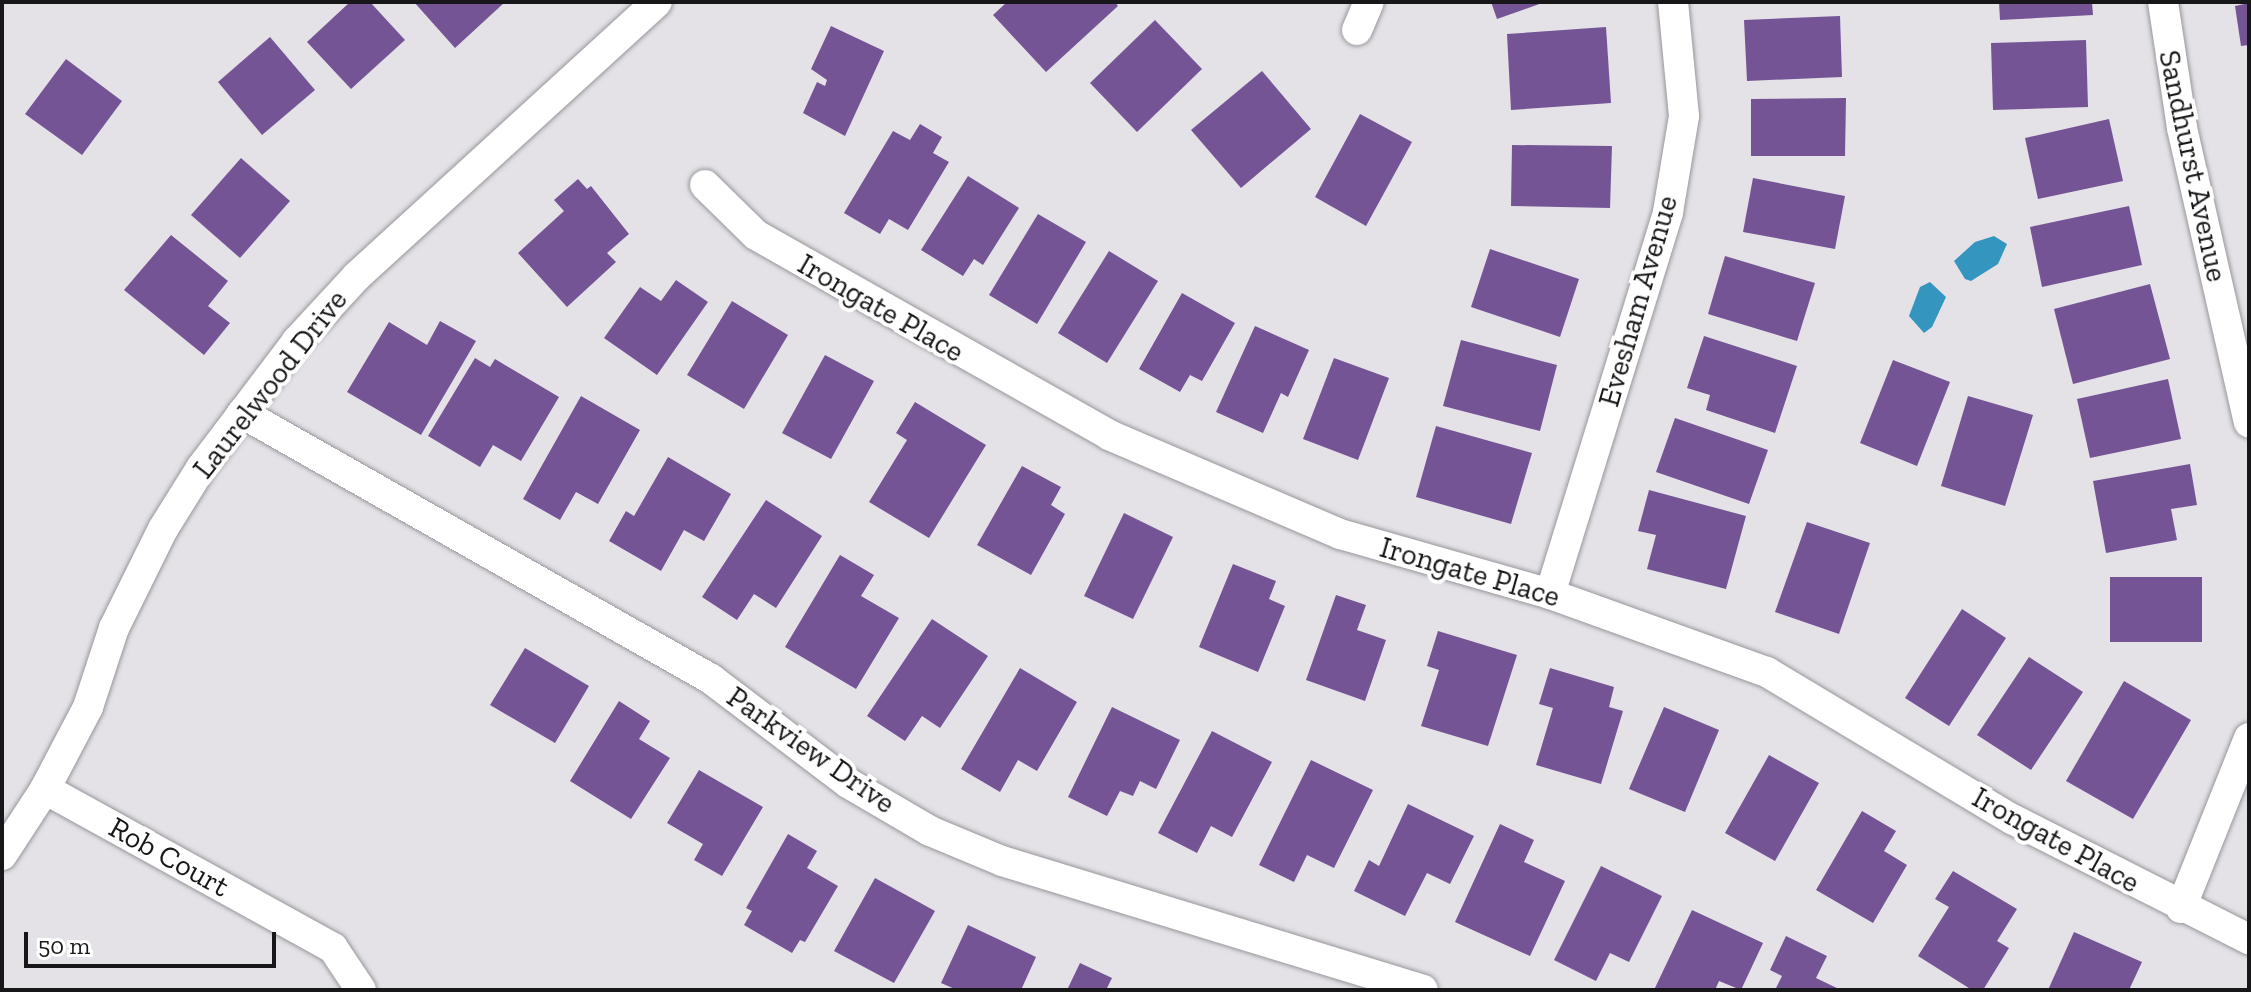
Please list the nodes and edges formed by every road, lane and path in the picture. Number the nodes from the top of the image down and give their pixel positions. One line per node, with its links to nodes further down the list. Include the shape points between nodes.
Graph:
1 (657, 2): 7 (street, Laurelwood Drive, via 357,276 297,341)
2 (1369, 2): 5 (street)
3 (1673, 2): 9 (street, Evesham Avenue, via 1684,116 1668,212)
4 (2163, 2): 8 (street, Sandhurst Avenue, via 2182,128)
5 (1357, 30)
6 (705, 185): 9 (street, Irongate Place, via 756,235 1045,404 1122,442 1340,534)
7 (242, 413): 11 (street, Laurelwood Drive, via 163,529 114,628 88,707); 16 (street, Parkview Drive, via 711,679 848,783 930,831 1002,861)
8 (2249, 422)
9 (1550, 594): 13 (street, Irongate Place, via 1767,672 2012,819)
10 (2249, 738): 13 (street)
11 (45, 789): 12 (street, Laurelwood Drive); 15 (street, Rob Court, via 333,948)
12 (2, 855)
13 (2181, 908): 14 (street, Irongate Place)
14 (2249, 939)
15 (361, 990)
16 (1423, 990)

